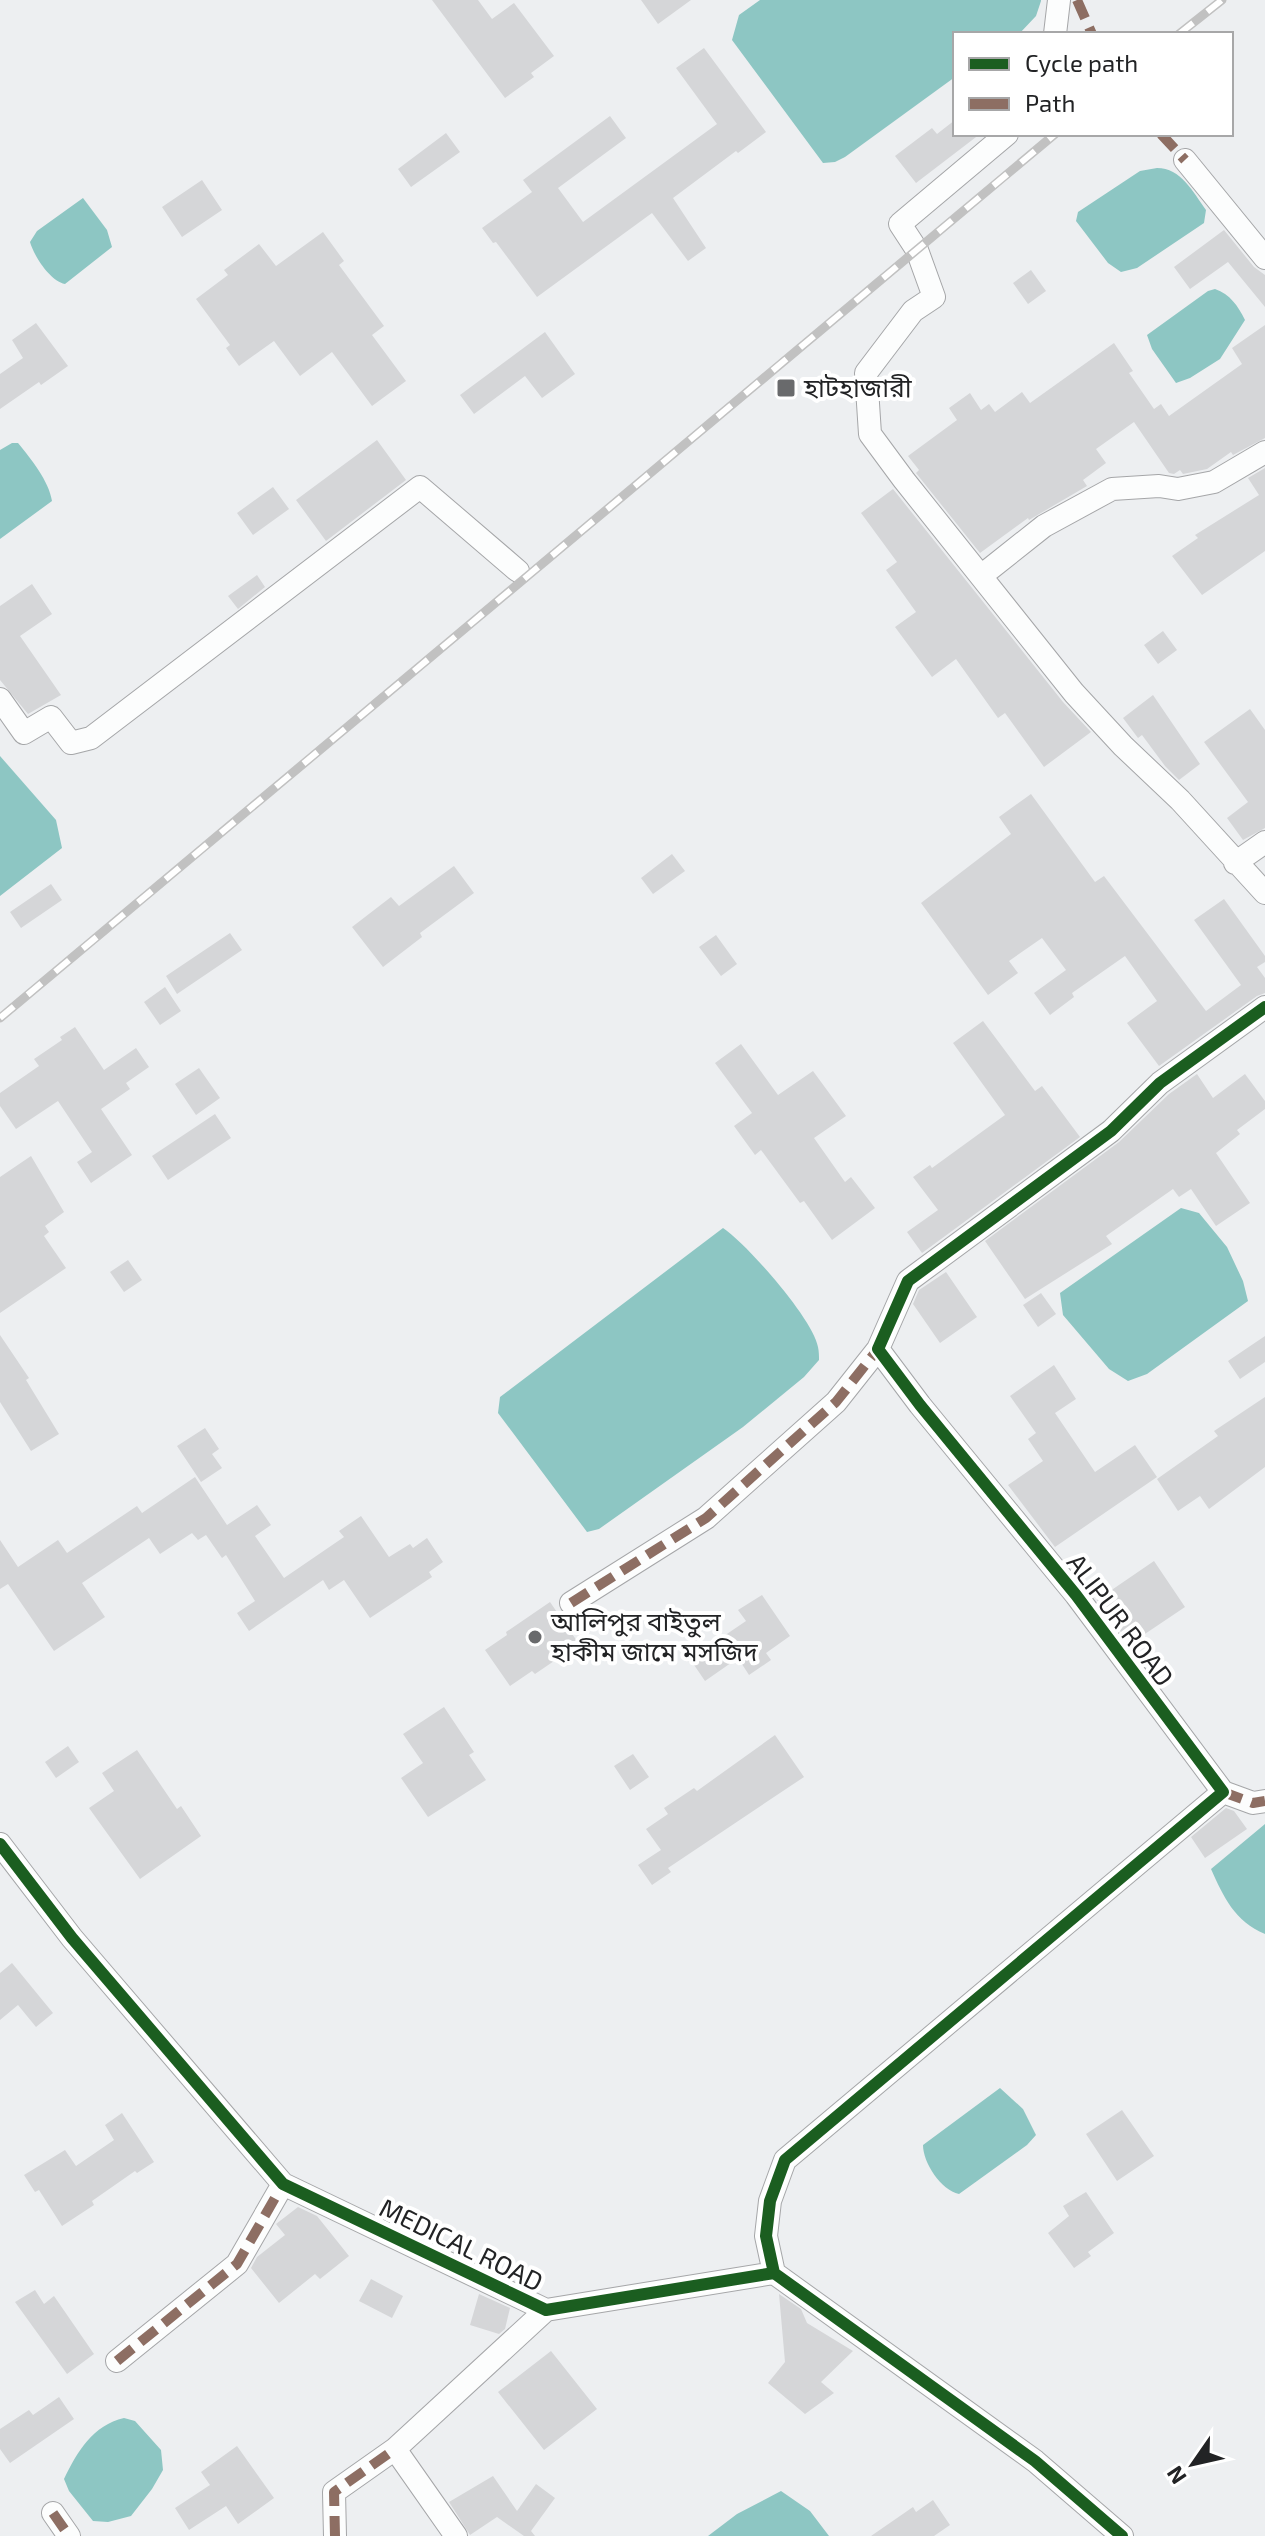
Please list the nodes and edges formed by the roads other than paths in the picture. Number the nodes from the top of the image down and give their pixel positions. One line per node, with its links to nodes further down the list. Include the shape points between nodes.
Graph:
1 (1059, 0): 2 (street)
2 (1055, 32)
3 (1005, 136): 8 (street, via 900,224 917,250 934,297 913,311 866,373 870,434)
4 (1185, 160): 5 (street)
5 (1265, 258)
6 (1265, 452): 8 (street, via 1214,482 1178,489 1112,489 1044,526)
7 (518, 571): 9 (street, via 420,487 91,738 71,743 51,717 24,733)
8 (981, 576): 11 (street, via 1074,693)
9 (0, 699)
10 (1265, 842): 11 (street)
11 (1235, 863): 12 (street)
12 (1265, 893)
13 (1265, 1007): 14 (street, via 1160,1083 1111,1131 908,1281)
14 (878, 1349): 15 (street, via 836,1402 706,1518); 16 (street, ALIPUR ROAD, via 1076,1595)
15 (571, 1603)
16 (1223, 1792): 17 (street, via 1253,1803); 20 (street, via 785,2160 770,2201 766,2236)
17 (1265, 1801)
18 (0, 1844): 19 (street, MEDICAL ROAD, via 72,1938)
19 (283, 2184): 21 (street, MEDICAL ROAD); 22 (street, via 237,2264)
20 (774, 2273): 21 (street, MEDICAL ROAD); 28 (street, via 1035,2461)
21 (546, 2310): 23 (street)
22 (117, 2361)
23 (395, 2449): 26 (street, via 334,2492); 27 (street)
24 (53, 2513): 25 (street)
25 (69, 2536)
26 (335, 2536)
27 (456, 2536)
28 (1122, 2536)

